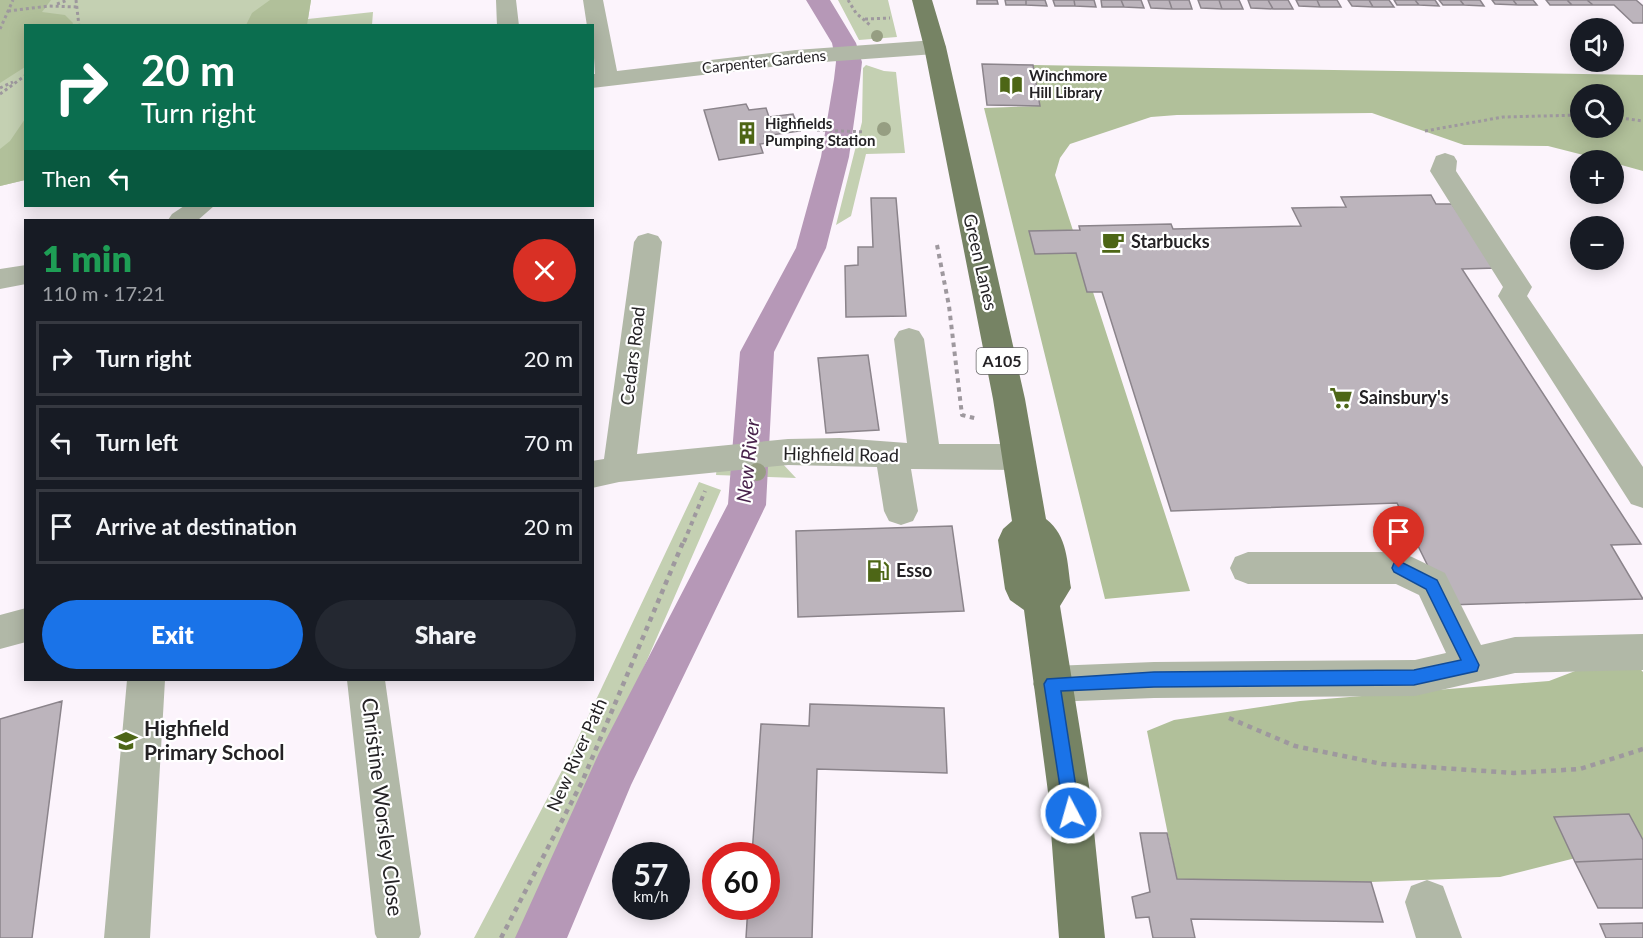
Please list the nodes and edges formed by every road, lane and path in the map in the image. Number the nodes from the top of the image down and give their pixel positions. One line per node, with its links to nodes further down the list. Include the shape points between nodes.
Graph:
1 (13, 0): 8 (path)
2 (68, 0): 9 (path)
3 (76, 0): 11 (path)
4 (506, 0): 17 (street)
5 (593, 0): 21 (street)
6 (848, 0): 12 (path)
7 (922, 0): 19 (main road, Green Lanes / A105)
8 (11, 4): 10 (path); 13 (path)
9 (49, 6): 10 (path); 11 (path)
10 (31, 7): 13 (path)
11 (78, 7): 16 (path)
12 (853, 9)
13 (8, 11): 18 (path)
14 (890, 18): 15 (path)
15 (864, 19)
16 (79, 24)
17 (508, 24)
18 (0, 29)
19 (935, 47): 21 (street, Carpenter Gardens, via 796,57); 41 (main road, Green Lanes / A105)
20 (22, 78): 22 (path); 23 (path)
21 (600, 80)
22 (0, 88)
23 (0, 94)
24 (1570, 115): 28 (path, via 1511,116)
25 (1624, 118): 26 (path)
26 (1643, 121)
27 (817, 130): 29 (path)
28 (1425, 131)
29 (864, 132)
30 (1445, 161): 44 (street, via 1443,171 1518,288 1512,296)
31 (200, 207): 32 (street)
32 (183, 219)
33 (648, 242): 42 (street, Cedars Road)
34 (937, 245): 38 (path, via 948,297)
35 (24, 274): 36 (street)
36 (0, 279)
37 (909, 339): 40 (street)
38 (962, 415)
39 (892, 455): 40 (street, Highfield Road); 42 (street, Highfield Road, via 788,452); 45 (street)
40 (925, 457): 41 (street, Highfield Road)
41 (1019, 457): 51 (main road, Green Lanes / A105, via 1030,526 1046,538 1053,588 1041,602)
42 (606, 472)
43 (708, 485): 56 (path, New River Path, via 582,782)
44 (1643, 494)
45 (901, 511)
46 (1248, 568): 48 (street, via 1399,568 1432,584)
47 (1643, 652): 48 (street, via 1515,656)
48 (1471, 665): 51 (street, via 1414,678)
49 (146, 681): 55 (street)
50 (366, 681): 54 (street, Christine Worsley Close)
51 (1052, 684): 57 (main road, Green Lanes / A105, via 1069,792)
52 (1222, 714): 53 (path, via 1295,746 1382,764 1514,773 1580,769)
53 (1643, 749)
54 (398, 934)
55 (127, 938)
56 (501, 938)
57 (1082, 938)

